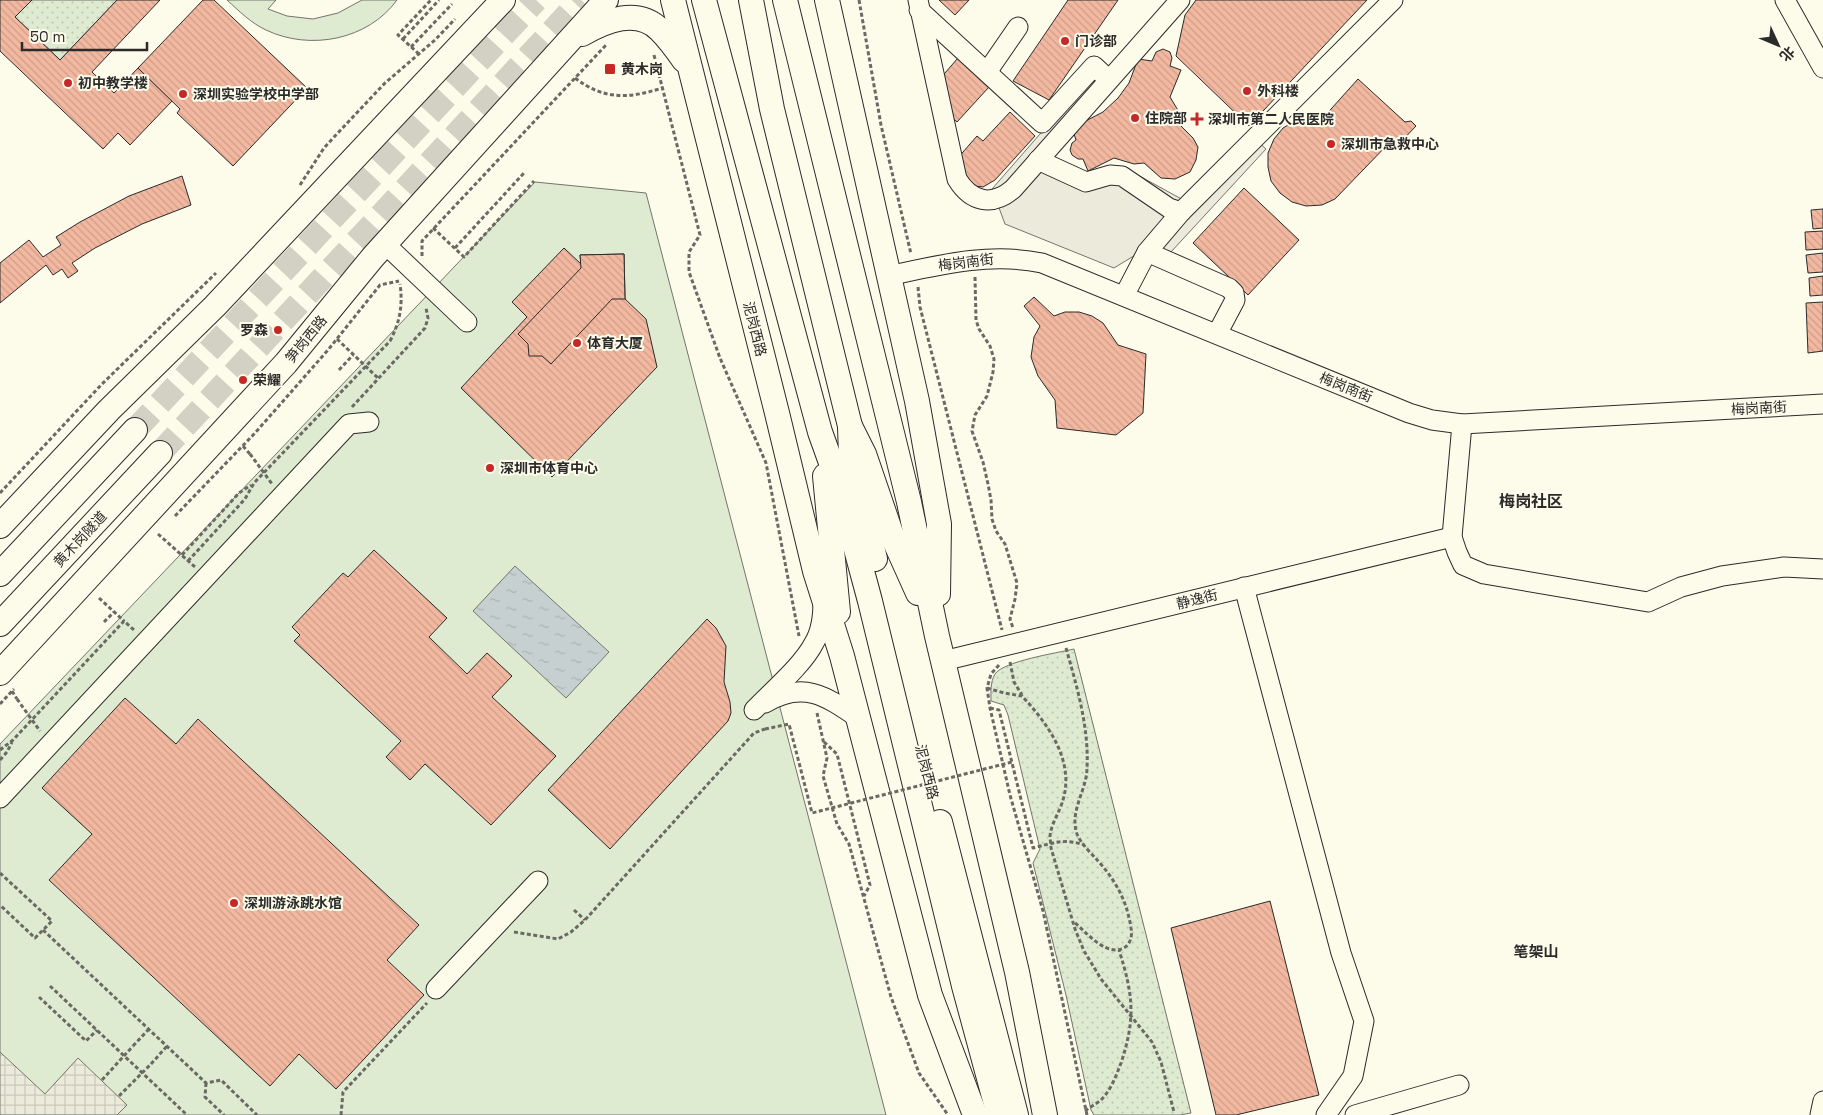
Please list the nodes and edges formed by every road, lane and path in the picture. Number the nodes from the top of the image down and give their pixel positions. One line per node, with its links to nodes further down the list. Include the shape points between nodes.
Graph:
1 (430, 0): 18 (path, via 398,35)
2 (439, 0): 18 (path)
3 (503, 0): 69 (main road, via 215,306 109,410)
4 (606, 0): 19 (main road, 笋岗西路)
5 (673, 0): 24 (main road, 泥岗西路)
6 (704, 0): 62 (main road, 泥岗西路)
7 (751, 0): 60 (main road, 泥岗西路, via 772,109)
8 (785, 0): 89 (main road, 泥岗西路, via 909,502)
9 (827, 0): 43 (main road)
10 (859, 0): 40 (path, via 881,125)
11 (1180, 0): 28 (street)
12 (1393, 0): 34 (street)
13 (1785, 0): 25 (street)
14 (452, 4): 21 (path)
15 (918, 5): 26 (street); 30 (street, via 960,185 982,200 999,199 1012,190)
16 (461, 13): 23 (path)
17 (1018, 27): 26 (street)
18 (403, 40): 21 (path)
19 (567, 42): 24 (main road, via 610,20 637,18 659,28); 36 (main road, 笋岗西路)
20 (607, 44): 27 (path)
21 (411, 47): 23 (path)
22 (651, 50): 29 (path)
23 (419, 54): 33 (path, via 385,83 324,148)
24 (689, 68): 80 (main road, 泥岗西路)
25 (1823, 68)
26 (987, 72): 28 (street, via 1042,123 1094,66)
27 (575, 78): 29 (path, via 592,88 621,97); 35 (path)
28 (1108, 79): 30 (street)
29 (662, 88): 90 (path, via 700,235 689,252 689,272 720,358 766,464)
30 (1038, 160): 34 (street, via 1086,182 1110,175 1122,176)
31 (524, 173): 37 (path)
32 (534, 180): 37 (path, via 464,257)
33 (295, 191)
34 (1181, 212): 38 (street)
35 (433, 228): 37 (path); 39 (path, via 422,241)
36 (385, 244): 49 (street); 94 (main road, 笋岗西路, via 286,364)
37 (455, 248)
38 (1147, 252): 47 (street); 50 (street, via 1234,293 1235,300)
39 (422, 257)
40 (912, 257)
41 (222, 267): 67 (path, via 102,384)
42 (975, 271): 86 (path, via 976,320 990,346 994,372 987,396 975,415 972,430 988,484 992,519 1005,544 1016,583 1010,619)
43 (888, 276): 47 (street, 梅岗南街, via 980,259 1021,259 1042,263); 89 (main road, via 917,401 939,524)
44 (400, 280): 46 (path); 51 (path, via 380,285); 53 (path, via 402,304 396,330)
45 (918, 283): 87 (path, via 920,307)
46 (406, 286)
47 (1124, 296): 50 (street, 梅岗南街)
48 (424, 303): 55 (path, via 428,318 425,328)
49 (467, 322)
50 (1218, 334): 59 (street, 梅岗南街, via 1409,412 1432,420)
51 (337, 340): 52 (path); 63 (path)
52 (353, 355): 53 (path); 54 (path)
53 (366, 367): 55 (path); 65 (path)
54 (339, 370)
55 (378, 379): 57 (path)
56 (1823, 404): 59 (street, 梅岗南街)
57 (346, 413)
58 (369, 422): 107 (street, via 350,424)
59 (1462, 424): 72 (street)
60 (850, 426): 89 (main road, 泥岗西路, via 864,454 891,533); 144 (main road, 泥岗西路, via 851,457 892,631)
61 (135, 430): 76 (main road)
62 (820, 432): 92 (main road, 泥岗西路); 143 (main road, 泥岗西路, via 838,482)
63 (243, 446): 66 (path, bridge); 68 (path)
64 (160, 453): 85 (main road, 黄木岗隧道)
65 (254, 483): 74 (path, via 239,493); 74 (path, via 245,499 188,561)
66 (272, 484)
67 (0, 493)
68 (170, 521)
69 (0, 526)
70 (164, 528): 71 (path)
71 (158, 534): 73 (path); 74 (path)
72 (1452, 537): 75 (street, via 1463,565 1484,574 1648,602 1681,587 1722,576 1784,567); 77 (street, 静逸街)
73 (152, 541)
74 (182, 555)
75 (1823, 569)
76 (0, 574)
77 (1244, 588): 93 (street, 静逸街); 146 (street, via 1341,953 1364,1022 1353,1076)
78 (105, 591): 79 (path)
79 (99, 598): 81 (path); 82 (path)
80 (824, 599): 92 (main road, 泥岗西路); 100 (street, via 815,642 754,710 770,700 801,690 834,701)
81 (92, 605)
82 (114, 612): 83 (path); 84 (path)
83 (124, 621): 88 (path); 102 (path)
84 (104, 622)
85 (0, 624)
86 (1013, 628)
87 (1001, 630)
88 (139, 634)
89 (937, 636): 93 (main road, 泥岗西路)
90 (801, 645)
91 (1065, 646): 110 (path, via 1084,716 1088,769 1077,804 1076,822 1077,834)
92 (842, 656): 100 (main road, 泥岗西路)
93 (943, 661): 145 (main road, 泥岗西路, via 1017,972)
94 (10, 683): 97 (path); 101 (path, bridge)
95 (987, 688): 96 (path); 96 (path, via 991,674 1010,658 1014,682); 99 (path)
96 (1022, 696): 109 (path, via 1044,722 1063,759 1064,798 1050,836)
97 (0, 704)
98 (815, 705): 103 (path)
99 (990, 708): 106 (path, via 999,710); 112 (path)
100 (858, 718): 142 (main road, 泥岗西路, via 930,996)
101 (40, 731)
102 (13, 740): 104 (path); 105 (path)
103 (824, 741): 108 (path, via 837,754); 115 (path, via 827,758 823,776 837,824 849,844)
104 (0, 750)
105 (0, 760)
106 (1012, 762): 108 (path, bridge); 111 (path)
107 (0, 798)
108 (850, 803): 115 (path, via 870,885); 118 (path, bridge, via 812,813 789,724 754,732)
109 (1051, 843): 110 (path, via 1072,841); 111 (path); 119 (path)
110 (1084, 845): 122 (path, via 1111,875 1127,908 1132,934 1130,942)
111 (1033, 846): 112 (path)
112 (1026, 850): 136 (path)
113 (0, 873): 120 (path, via 52,921)
114 (538, 880): 124 (street)
115 (864, 896): 141 (path, via 891,997 919,1073)
116 (0, 905): 120 (path, via 35,938)
117 (574, 910): 118 (path)
118 (585, 920): 121 (path, via 558,939)
119 (1073, 921): 122 (path, via 1100,944 1110,950); 126 (path, via 1084,951 1101,979)
120 (43, 930): 127 (path)
121 (507, 931)
122 (1118, 950): 126 (path, via 1129,983)
123 (50, 986): 128 (path)
124 (433, 994): 140 (path, via 343,1092)
125 (39, 997): 128 (path, via 86,1041)
126 (1132, 1017): 135 (path, via 1152,1042 1161,1062); 136 (path, via 1114,1082)
127 (149, 1029): 129 (path); 130 (path, bridge)
128 (97, 1030): 137 (path)
129 (167, 1046): 131 (path); 133 (path, bridge)
130 (102, 1080)
131 (206, 1083): 138 (path, via 205,1097); 139 (path, via 221,1080)
132 (1459, 1085): 147 (street)
133 (120, 1096)
134 (1823, 1101): 148 (street)
135 (1174, 1112)
136 (1086, 1113)
137 (187, 1115)
138 (224, 1115)
139 (257, 1115)
140 (341, 1115)
141 (948, 1115)
142 (975, 1115)
143 (999, 1115)
144 (1016, 1115)
145 (1045, 1115)
146 (1326, 1115)
147 (1355, 1115)
148 (1820, 1115)

